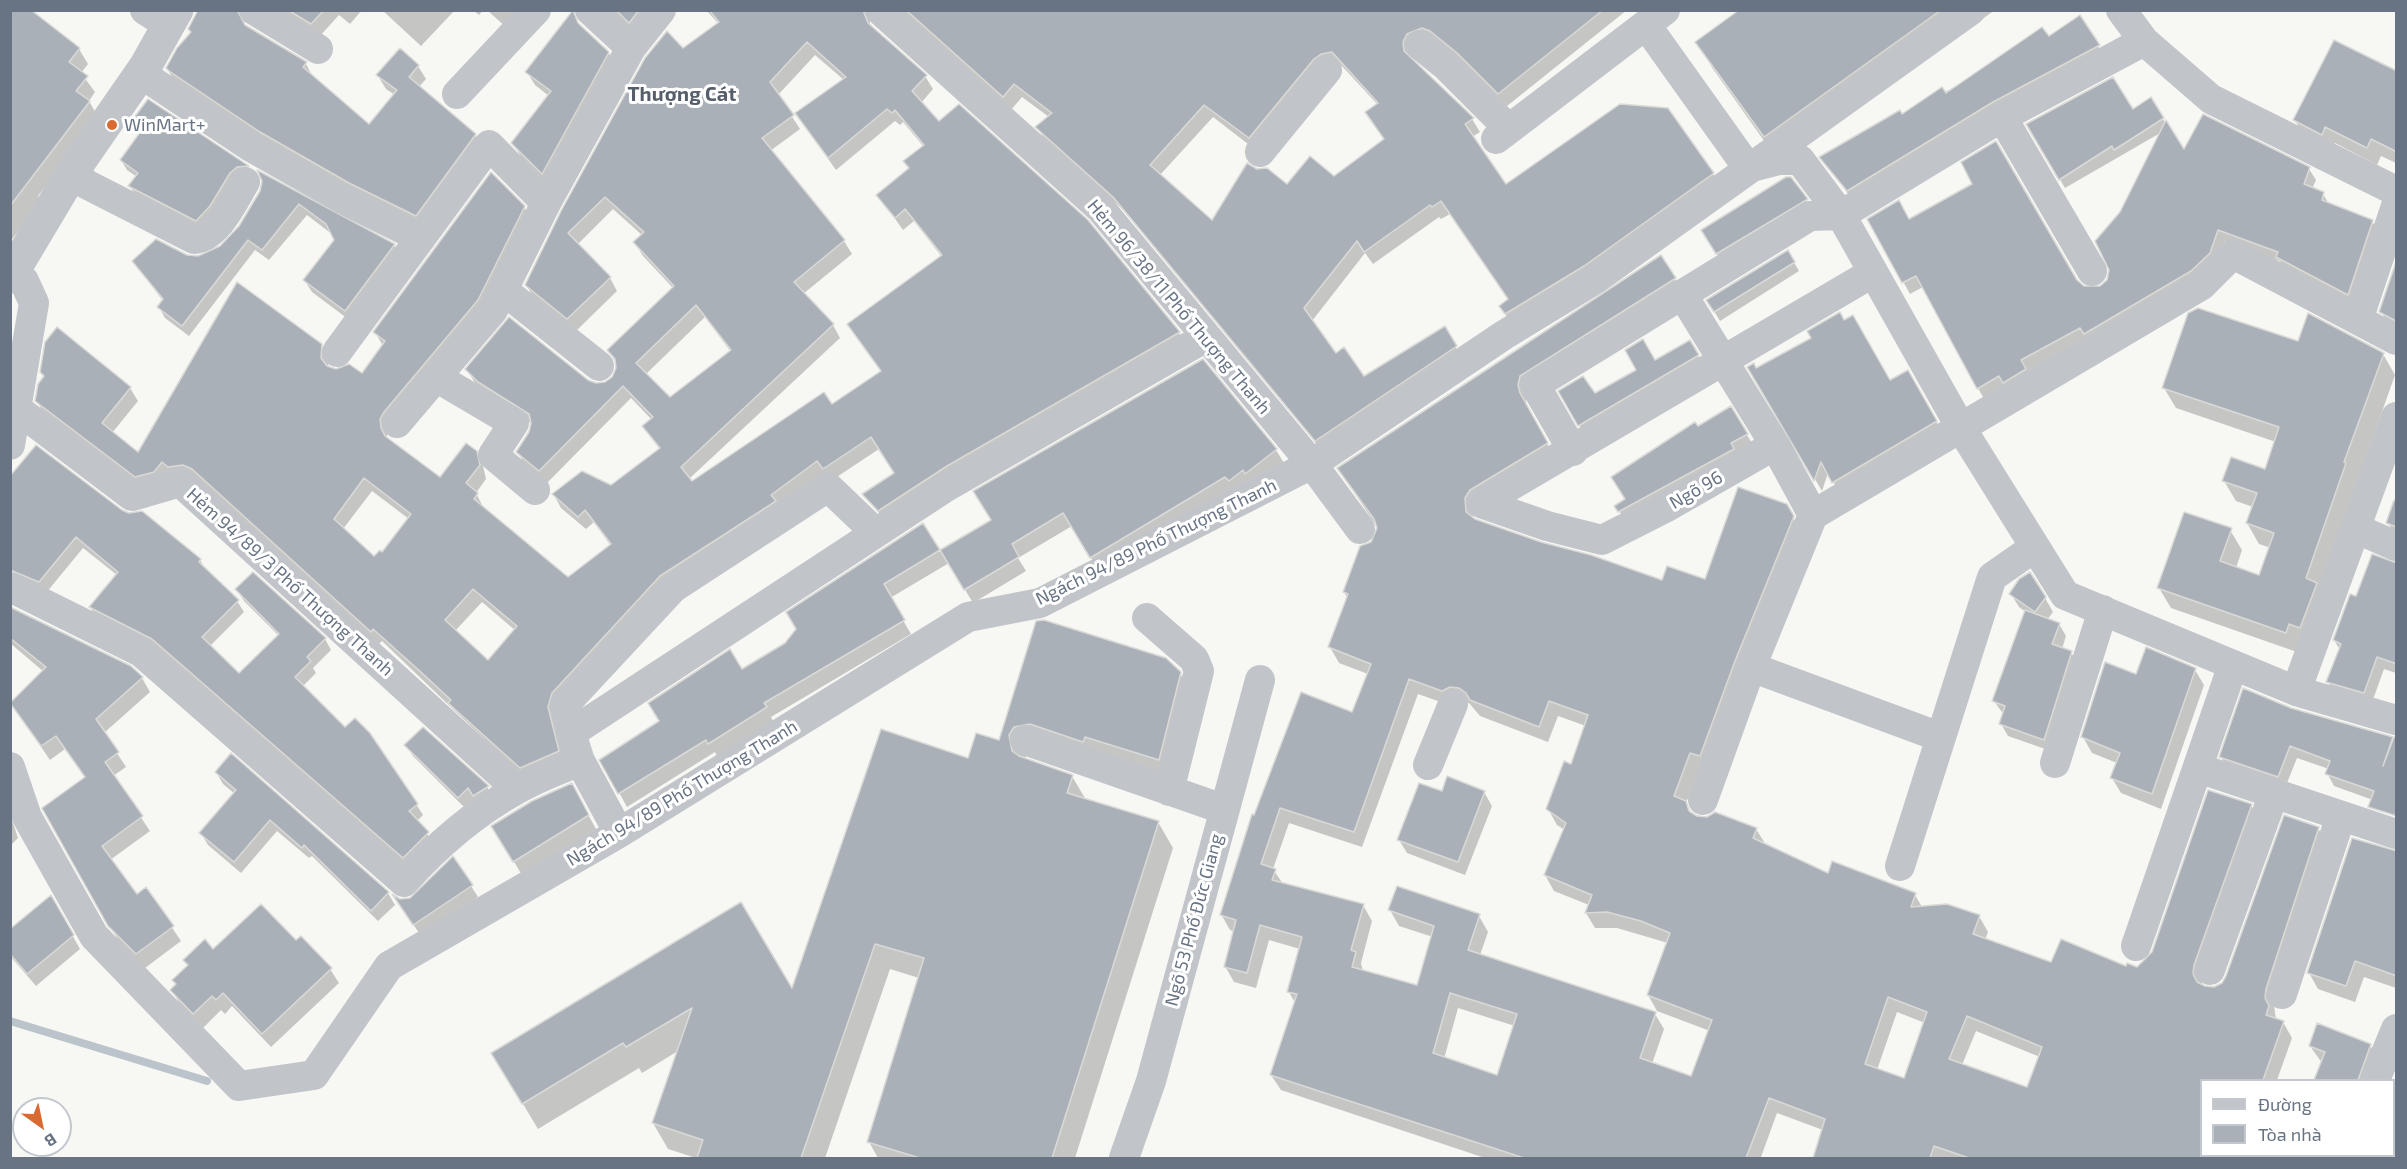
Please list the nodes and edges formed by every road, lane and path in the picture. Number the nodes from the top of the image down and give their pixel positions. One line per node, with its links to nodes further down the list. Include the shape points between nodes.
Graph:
1 (254, 10): 13 (street)
2 (536, 10): 16 (street)
3 (590, 10): 12 (street)
4 (661, 10): 12 (street)
5 (880, 10): 33 (street, Hẻm 96/38/11 Phố Thượng Thanh, via 1100,208)
6 (1971, 10): 20 (street, Ngách 94/89 Phố Thượng Thanh)
7 (2121, 10): 10 (street)
8 (164, 15): 14 (street)
9 (1655, 18): 11 (street, via 1502,134 1445,64); 20 (street)
10 (2144, 41): 17 (street); 22 (street, via 2211,99)
11 (1420, 45)
12 (631, 48): 23 (street)
13 (318, 49)
14 (145, 67): 19 (street); 26 (street, via 149,79 251,147)
15 (1327, 70): 18 (street)
16 (457, 94)
17 (2002, 117): 25 (street); 27 (street)
18 (1260, 152)
19 (75, 168): 21 (street, via 84,183 194,239 207,234 220,221); 29 (street)
20 (1748, 168): 25 (street, via 1779,160 1800,160); 47 (street, Ngách 94/89 Phố Thượng Thanh, via 1594,280 1504,335)
21 (245, 182)
22 (2397, 191)
23 (546, 203): 26 (street, via 489,145); 30 (street)
24 (2397, 206): 32 (street)
25 (1841, 215): 28 (street); 31 (street, via 1810,216)
26 (421, 238): 35 (street)
27 (2092, 271)
28 (1872, 273): 36 (street); 43 (street)
29 (12, 275): 38 (street, via 24,281 34,303)
30 (503, 290): 37 (street); 39 (street, via 494,310)
31 (1682, 294): 36 (street); 46 (street, via 1535,385)
32 (2358, 320): 34 (street); 43 (street, via 2234,254 2202,285)
33 (1206, 337): 47 (street, Hẻm 96/38/11 Phố Thượng Thanh); 52 (street)
34 (2397, 340)
35 (337, 352)
36 (1722, 362): 45 (street); 46 (street)
37 (599, 366)
38 (17, 368): 40 (street)
39 (436, 377): 41 (street); 48 (street, via 514,423 493,455)
40 (17, 409): 44 (street); 71 (street, Hẻm 94/89/3 Phố Thượng Thanh, via 132,496 180,482)
41 (397, 423)
42 (2396, 423): 51 (street)
43 (1961, 428): 49 (street); 54 (street)
44 (10, 445)
45 (1775, 445): 46 (street, Ngõ 96, via 1602,540 1481,503); 49 (street)
46 (1573, 451)
47 (1312, 464): 50 (street, Hẻm 96/38/11 Phố Thượng Thanh); 77 (street, Ngách 94/89 Phố Thượng Thanh, via 1040,603 968,617)
48 (535, 490)
49 (1813, 515): 59 (street)
50 (1360, 529)
51 (2357, 529): 53 (street); 61 (street)
52 (875, 532): 66 (street); 66 (street, via 828,487 673,588 565,704)
53 (2397, 546)
54 (2035, 547): 56 (street, via 2065,595); 64 (street, via 1992,577)
55 (10, 587): 71 (street, via 141,652 404,882 439,844)
56 (2103, 610): 58 (street); 67 (street)
57 (1147, 618): 72 (street, via 1194,659 1199,671)
58 (2233, 665): 61 (street); 70 (street)
59 (1752, 667): 64 (street); 74 (street)
60 (1260, 680): 75 (street, Ngõ 53 Phố Đức Giang)
61 (2296, 691): 63 (street)
62 (1453, 704): 68 (street)
63 (2397, 720)
64 (1941, 737): 79 (street)
65 (1025, 740): 72 (street)
66 (576, 747): 71 (street); 77 (street)
67 (2055, 763)
68 (1428, 765)
69 (10, 767): 77 (street, Ngách 94/89 Phố Thượng Thanh, via 27,817 94,936 239,1086 314,1075 389,966)
70 (2198, 768): 73 (street); 80 (street)
71 (517, 789)
72 (1169, 791): 75 (street)
73 (2274, 793): 76 (street); 81 (street)
74 (1704, 800)
75 (1223, 809): 85 (street, Ngõ 53 Phố Đức Giang, via 1151,1081)
76 (2341, 816): 78 (street); 82 (street)
77 (619, 833)
78 (2397, 834)
79 (1900, 867)
80 (2136, 945)
81 (2210, 970)
82 (2282, 994)
83 (2397, 1029): 84 (street)
84 (2375, 1079)
85 (1124, 1158)

